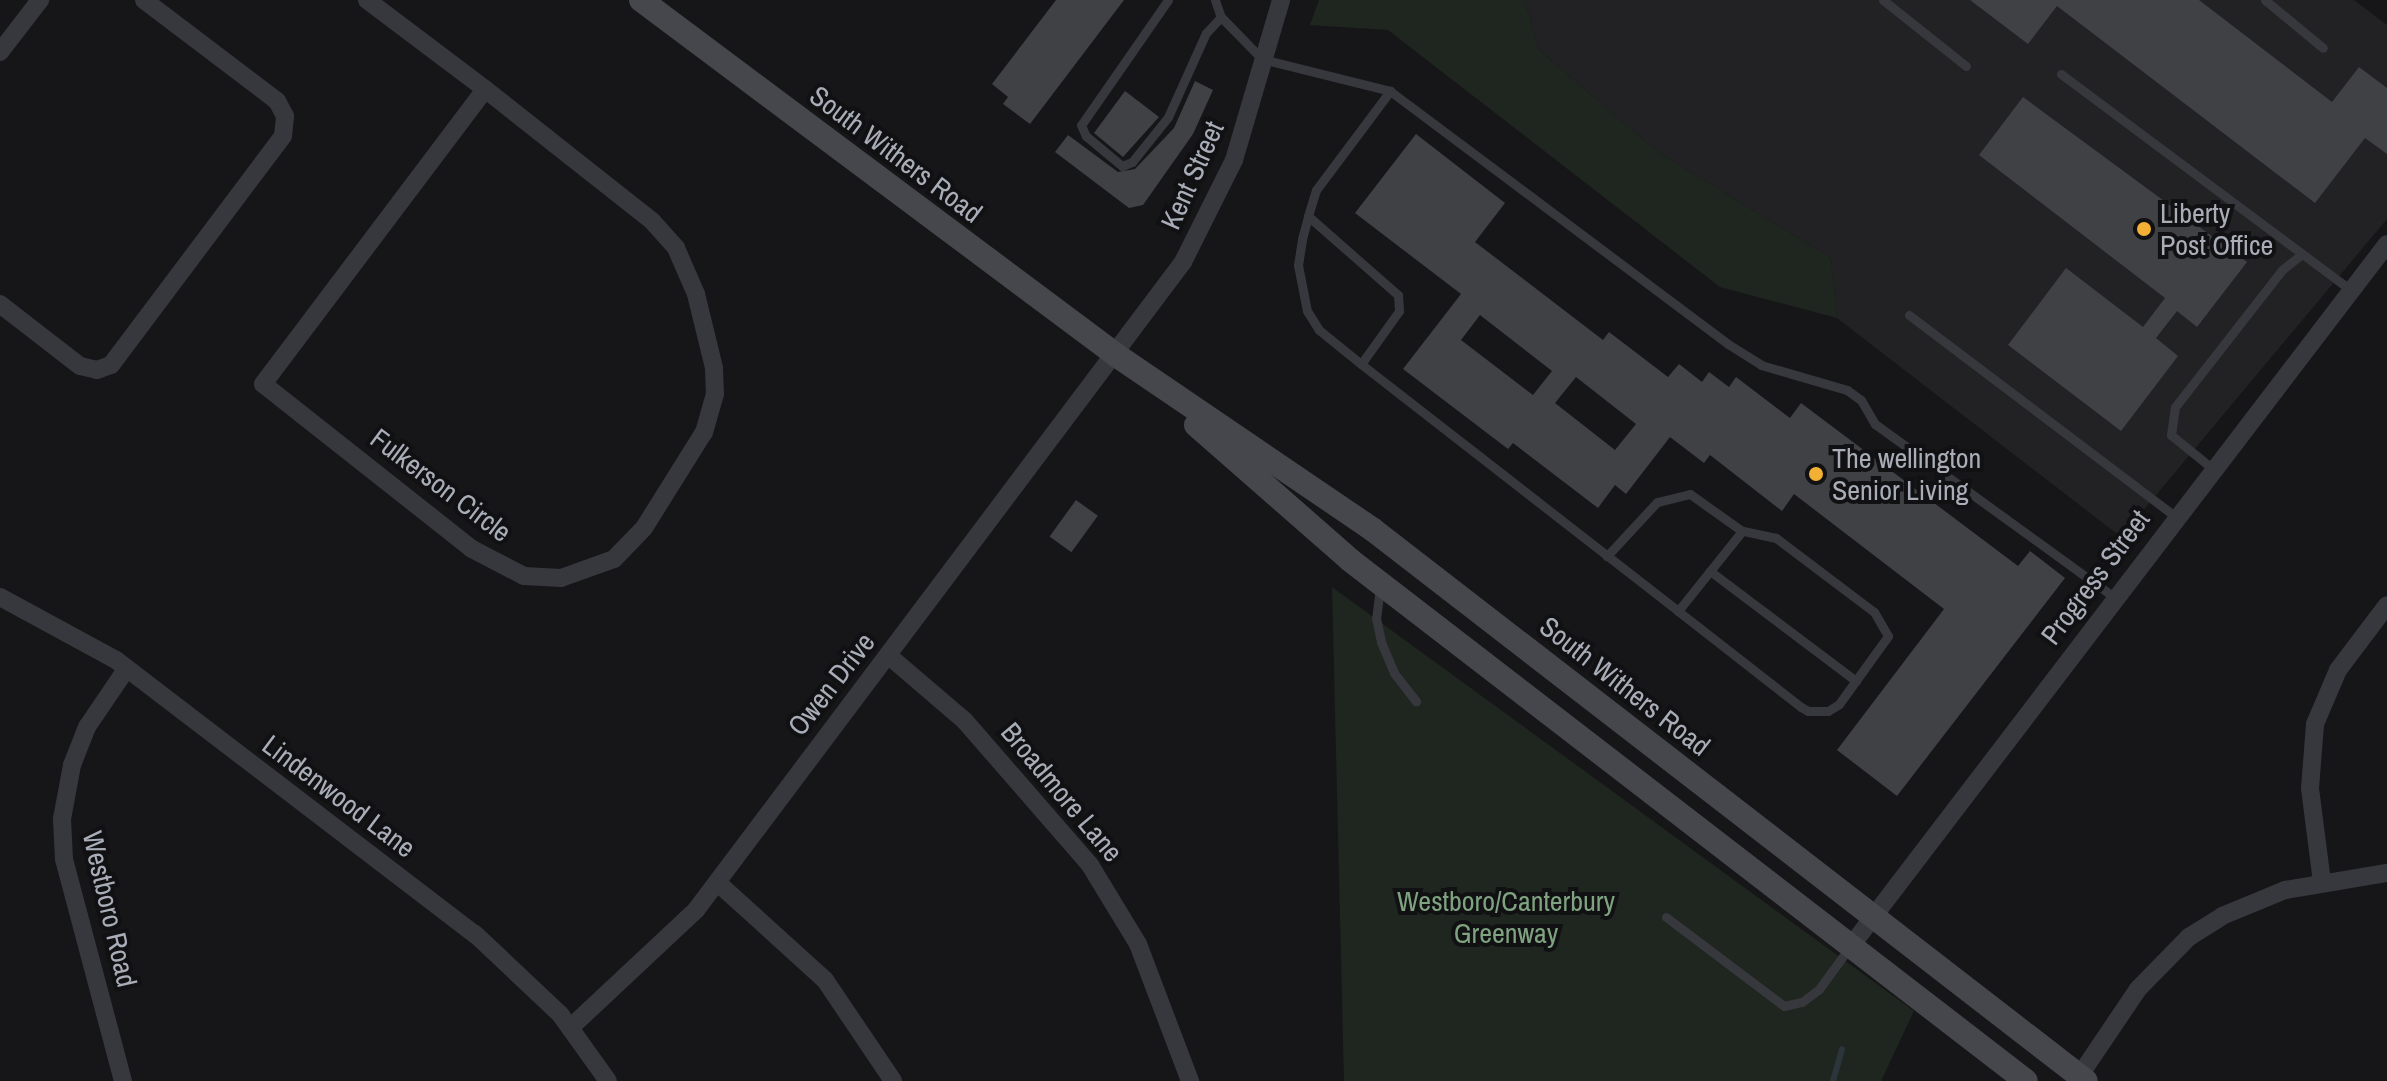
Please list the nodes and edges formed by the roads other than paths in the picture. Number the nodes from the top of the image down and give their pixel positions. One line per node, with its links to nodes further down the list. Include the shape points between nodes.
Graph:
1 (40, 0): 12 (street)
2 (144, 0): 22 (street, via 277,101 285,116 283,136 111,365 97,370 80,366)
3 (367, 0): 16 (street, Fulkerson Circle)
4 (641, 0): 24 (main road, South Withers Road)
5 (1168, 0): 10 (lane, via 1081,125 1086,136 1122,166 1132,162 1168,117 1206,33)
6 (1215, 0): 10 (lane)
7 (1281, 0): 13 (street, Kent Street)
8 (1883, 0): 14 (lane)
9 (2265, 0): 11 (lane)
10 (1221, 17): 13 (lane)
11 (2323, 48)
12 (0, 52)
13 (1262, 59): 17 (lane); 24 (street, Kent Street, via 1234,160 1212,212)
14 (1966, 66)
15 (2061, 74): 20 (lane)
16 (485, 89): 16 (street, Fulkerson Circle, via 263,384 472,549 524,576 561,578 614,559 644,528 704,432 715,394 714,368 700,306 676,248 652,221)
17 (1390, 91): 18 (lane, via 1316,190); 33 (lane, via 1728,344 1761,365 1847,390 1861,400 1875,424)
18 (1308, 216): 25 (lane, via 1298,265 1307,311 1319,330); 25 (lane, via 1398,295 1399,311)
19 (2387, 244): 21 (street, Progress Street)
20 (2302, 254): 21 (lane); 26 (lane, via 2283,269 2175,407 2171,435)
21 (2351, 290): 26 (street, Progress Street)
22 (0, 304)
23 (1909, 315): 27 (lane)
24 (1116, 355): 31 (main road, South Withers Road); 36 (street, Owen Drive); 44 (main road, South Withers Road, via 1372,529)
25 (1361, 364): 29 (lane)
26 (2213, 469): 27 (street, Progress Street)
27 (2176, 517): 33 (street, Progress Street)
28 (1742, 531): 29 (lane, via 1700,497 1682,494 1643,512); 30 (lane); 38 (lane, via 1776,538 1885,625 1888,636)
29 (1607, 556): 35 (lane)
30 (1710, 571): 35 (lane); 38 (lane)
31 (1381, 584): 39 (lane, via 1376,618 1381,642 1394,673); 45 (main road, South Withers Road)
32 (0, 597): 37 (street, Lindenwood Lane, via 63,627)
33 (2115, 598): 44 (street, Progress Street)
34 (2387, 605): 41 (street, via 2338,670 2315,724 2310,788)
35 (1678, 611): 38 (lane, via 1808,711 1828,711)
36 (889, 656): 42 (street, Owen Drive); 51 (street, Broadmore Lane, via 964,720 1090,865 1138,944)
37 (127, 668): 46 (street, Lindenwood Lane, via 475,934); 48 (street, Westboro Road, via 87,727 72,765 62,819 64,859)
38 (1856, 681)
39 (1416, 701)
40 (2387, 873): 41 (street)
41 (2322, 882): 47 (street, via 2252,901 2189,937 2138,989)
42 (718, 883): 46 (street, Owen Drive, via 659,949); 50 (street, via 825,980)
43 (1666, 917): 45 (lane, via 1784,1006 1802,1002 1819,989)
44 (1874, 917): 45 (street, Progress Street); 47 (main road, South Withers Road)
45 (1851, 946): 52 (main road, South Withers Road)
46 (570, 1028): 49 (street, Lindenwood Lane)
47 (2081, 1079)
48 (123, 1081)
49 (608, 1081)
50 (893, 1081)
51 (1190, 1081)
52 (2026, 1081)

